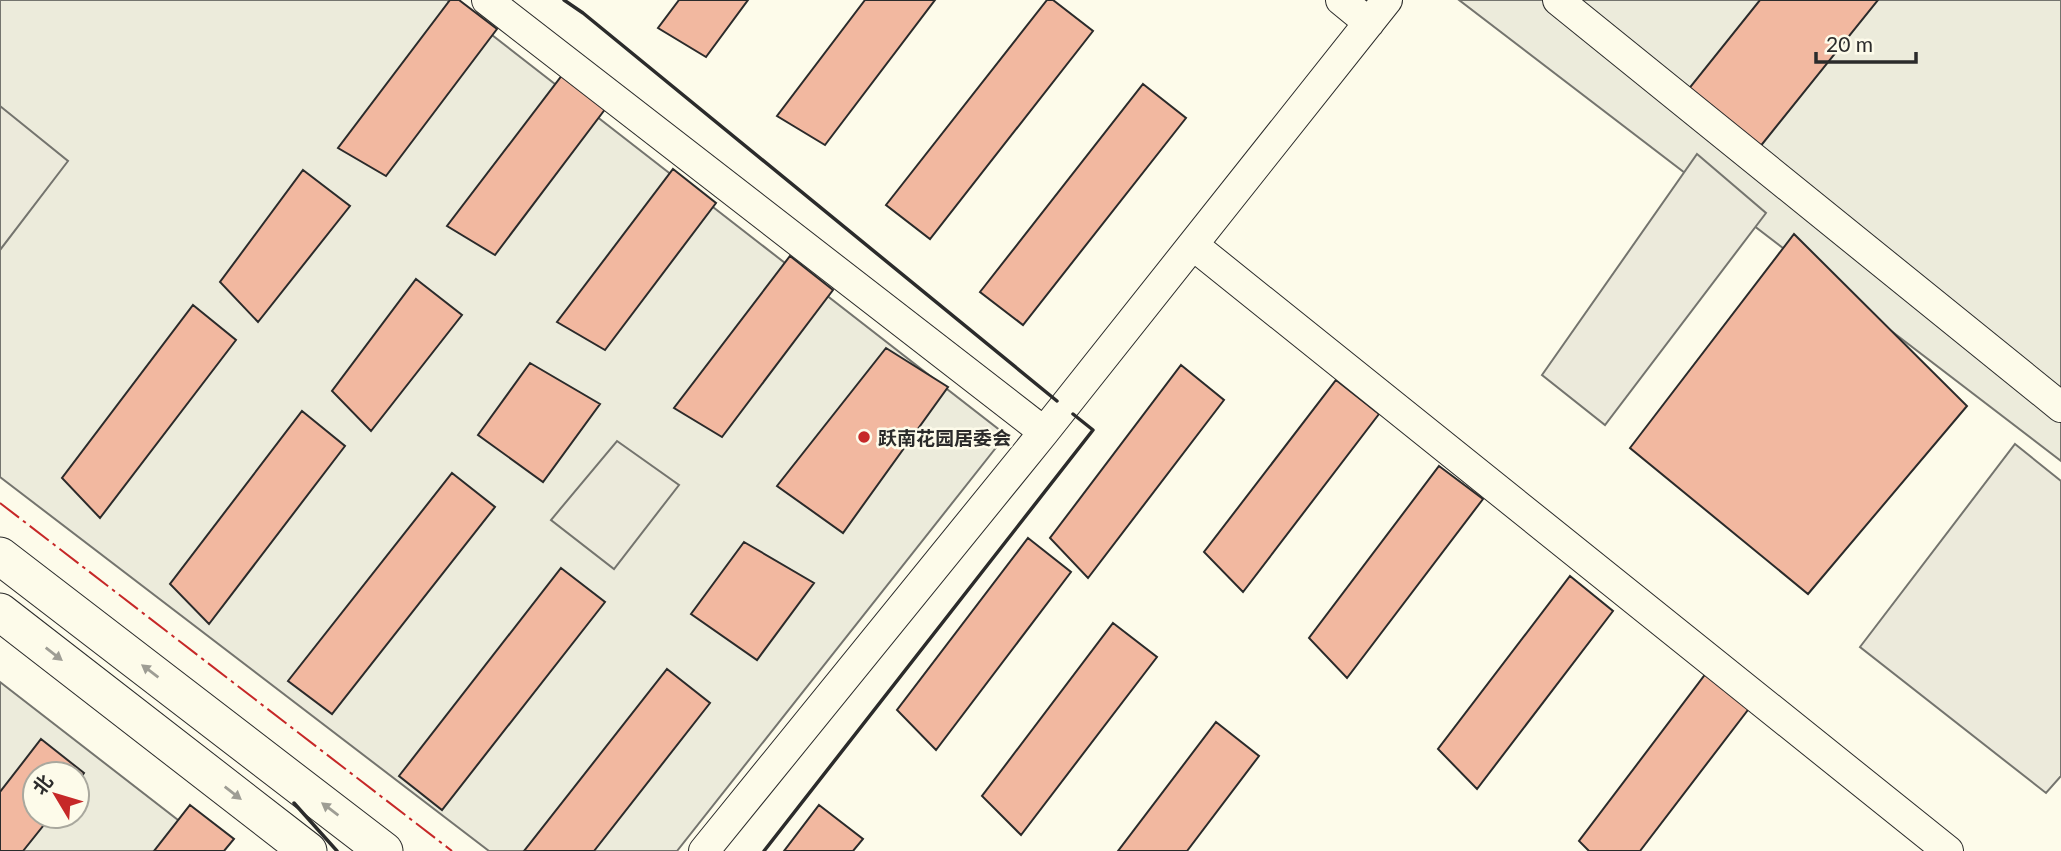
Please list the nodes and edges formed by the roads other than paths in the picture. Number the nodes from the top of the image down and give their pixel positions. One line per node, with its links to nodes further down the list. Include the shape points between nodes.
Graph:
1 (487, 0): 7 (street)
2 (1341, 0): 4 (street)
3 (1558, 0): 6 (street)
4 (1378, 11): 5 (street)
5 (1193, 245): 7 (street); 13 (street)
6 (2061, 407)
7 (1044, 432): 12 (street)
8 (0, 556): 11 (street, one-way to 8)
9 (0, 612): 10 (street, one-way to 10)
10 (308, 851)
11 (384, 851)
12 (704, 851)
13 (1948, 851)

